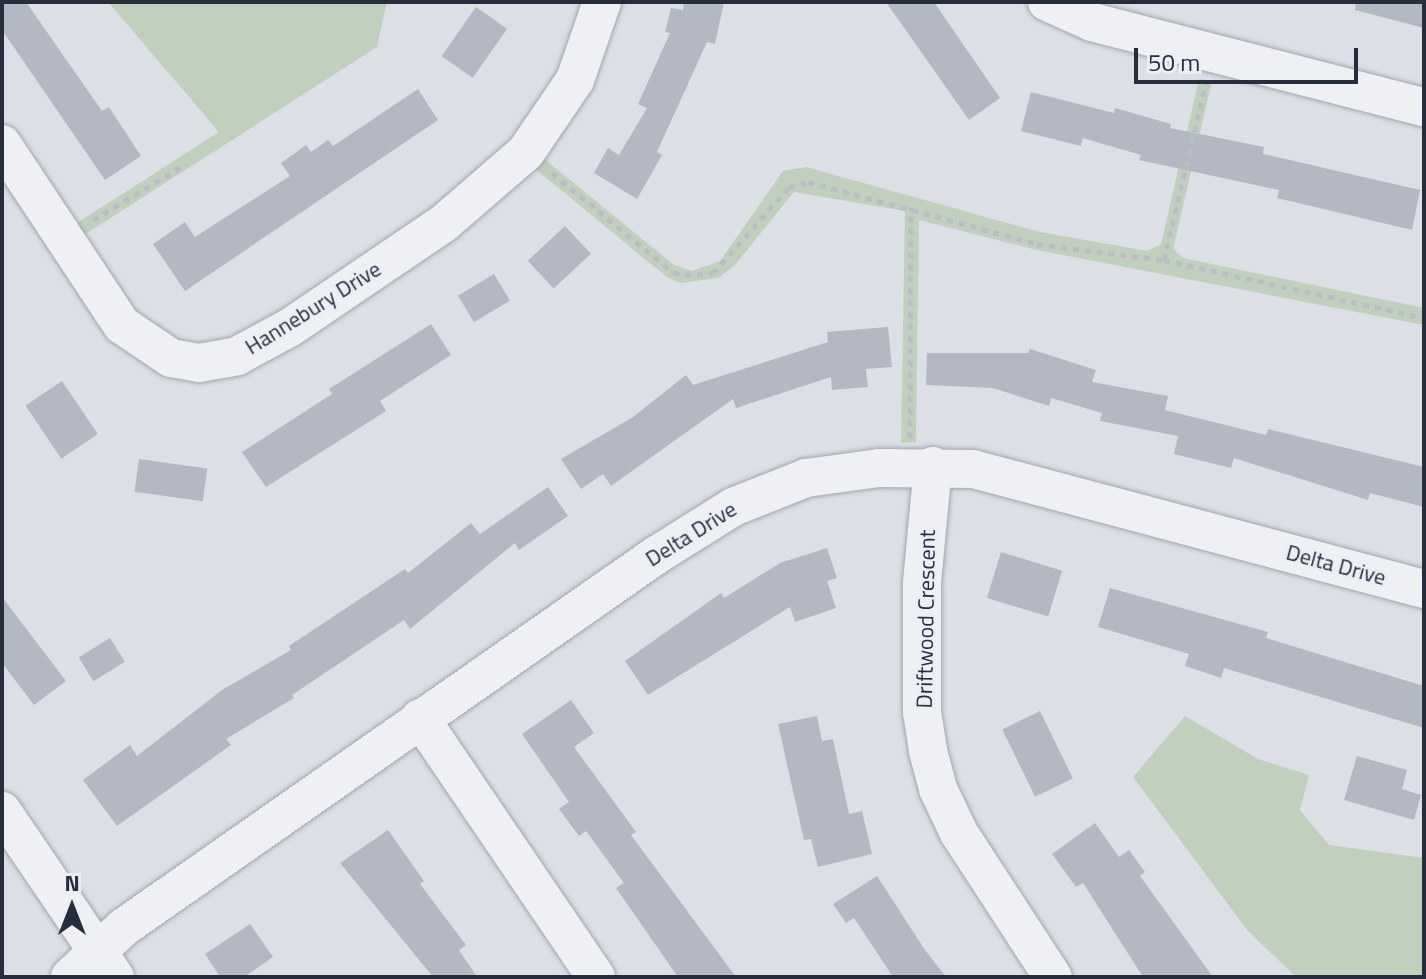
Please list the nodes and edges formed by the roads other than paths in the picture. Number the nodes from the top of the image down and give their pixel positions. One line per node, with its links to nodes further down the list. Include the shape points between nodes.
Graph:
1 (602, 2): 4 (street, Hannebury Drive, via 575,80 526,152 444,223 289,328 237,356 199,363 171,358 122,325)
2 (1047, 2): 3 (street, via 1092,22)
3 (1424, 107)
4 (2, 144)
5 (922, 467): 6 (street, Delta Drive, via 973,469); 7 (street, Delta Drive, via 806,478 733,507); 12 (street, Driftwood Crescent, via 922,712 928,751 938,789 959,833)
6 (1424, 589)
7 (420, 718): 9 (street, Delta Drive, via 124,927); 11 (street)
8 (2, 811): 9 (street)
9 (106, 965): 10 (street, Delta Drive)
10 (70, 977)
11 (596, 977)
12 (1053, 977)

